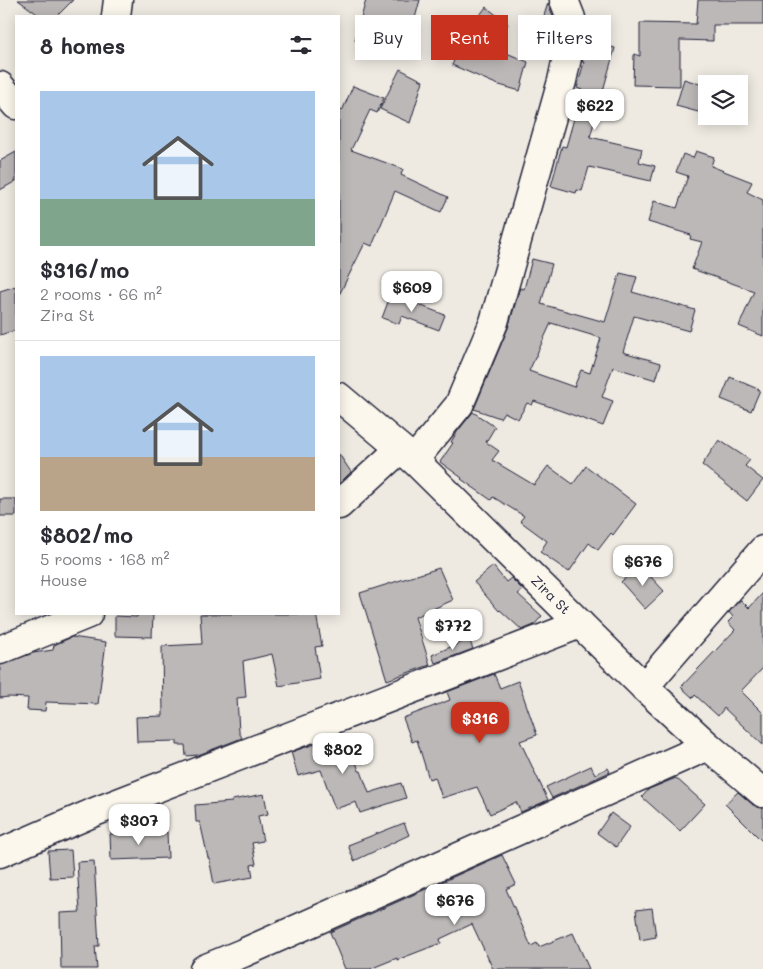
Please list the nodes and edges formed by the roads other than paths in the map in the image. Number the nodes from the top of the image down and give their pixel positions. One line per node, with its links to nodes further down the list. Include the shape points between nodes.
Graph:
1 (118, 0): 3 (street)
2 (564, 0): 7 (street, via 570,18 570,39 562,82 494,322 459,405)
3 (116, 15)
4 (0, 86): 5 (street)
5 (15, 103)
6 (340, 398): 7 (street, Zira St)
7 (407, 454): 8 (street); 11 (street, Zira St)
8 (340, 504)
9 (763, 550): 13 (street)
10 (86, 615): 12 (street)
11 (580, 624): 13 (street, Zira St); 16 (street, via 97,811)
12 (0, 650)
13 (644, 687): 14 (street, Zira St)
14 (708, 746): 15 (street, Zira St); 17 (street)
15 (763, 793)
16 (0, 852)
17 (204, 969)

